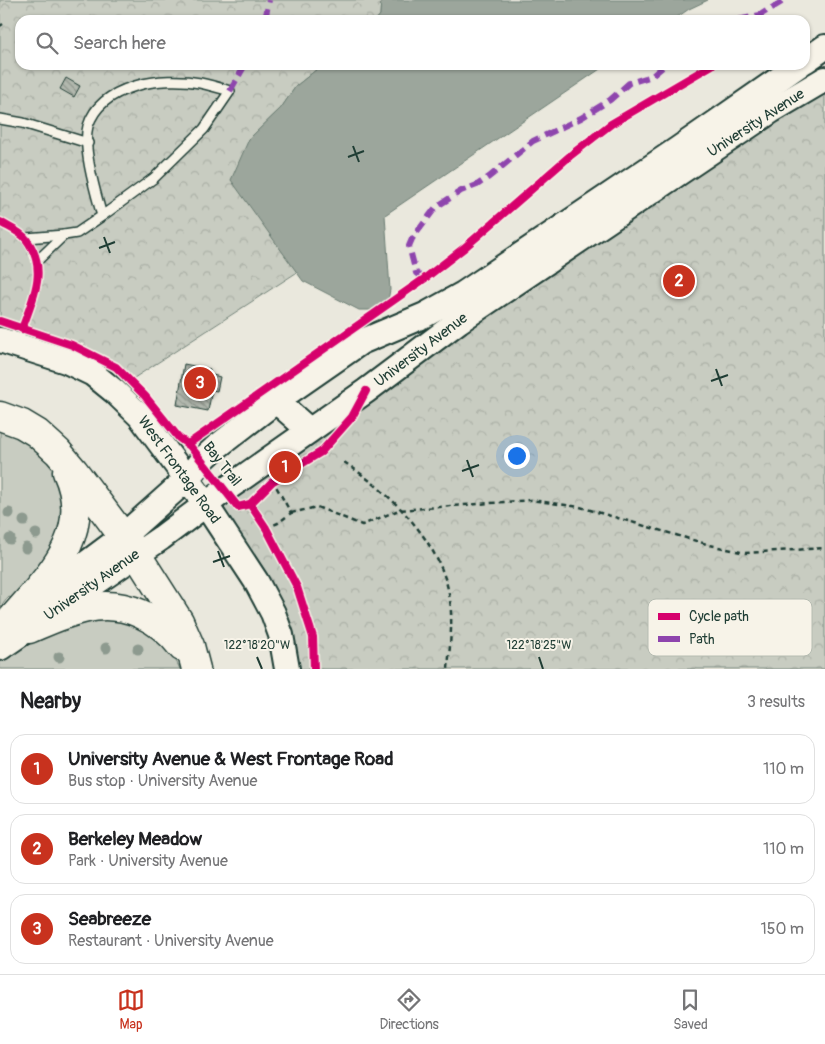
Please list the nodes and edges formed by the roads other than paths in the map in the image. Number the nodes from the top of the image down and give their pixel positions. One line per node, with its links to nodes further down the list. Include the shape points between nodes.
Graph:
1 (825, 47): 2 (street)
2 (810, 58)
3 (792, 70): 12 (street, University Avenue, via 463,294 425,315 361,342)
4 (825, 79): 14 (street, University Avenue, via 771,111 459,321)
5 (0, 119): 6 (lane)
6 (88, 143): 7 (lane, via 92,182); 7 (lane, via 88,127 105,100 139,84 180,81 230,91 204,129 154,178)
7 (102, 216): 8 (lane, via 77,233)
8 (64, 235): 9 (lane); 10 (lane)
9 (26, 238)
10 (37, 262)
11 (0, 340): 16 (street, West Frontage Road, via 66,361 104,382 140,416)
12 (276, 401): 14 (street); 16 (street, University Avenue, via 214,449)
13 (0, 416): 15 (highway, via 22,424)
14 (309, 430): 17 (street, University Avenue)
15 (43, 438): 18 (highway, via 66,461); 19 (highway, via 63,464 72,485 76,507 74,529 67,550)
16 (187, 479): 17 (street, West Frontage Road); 18 (street, University Avenue)
17 (206, 504): 18 (street, University Avenue); 22 (street, West Frontage Road, via 268,602 281,635)
18 (130, 545): 19 (street, University Avenue); 21 (highway, via 183,628)
19 (13, 625): 20 (street, University Avenue); 21 (highway, via 90,607 127,609 165,628 184,649)
20 (0, 648)
21 (195, 669)
22 (287, 669)

